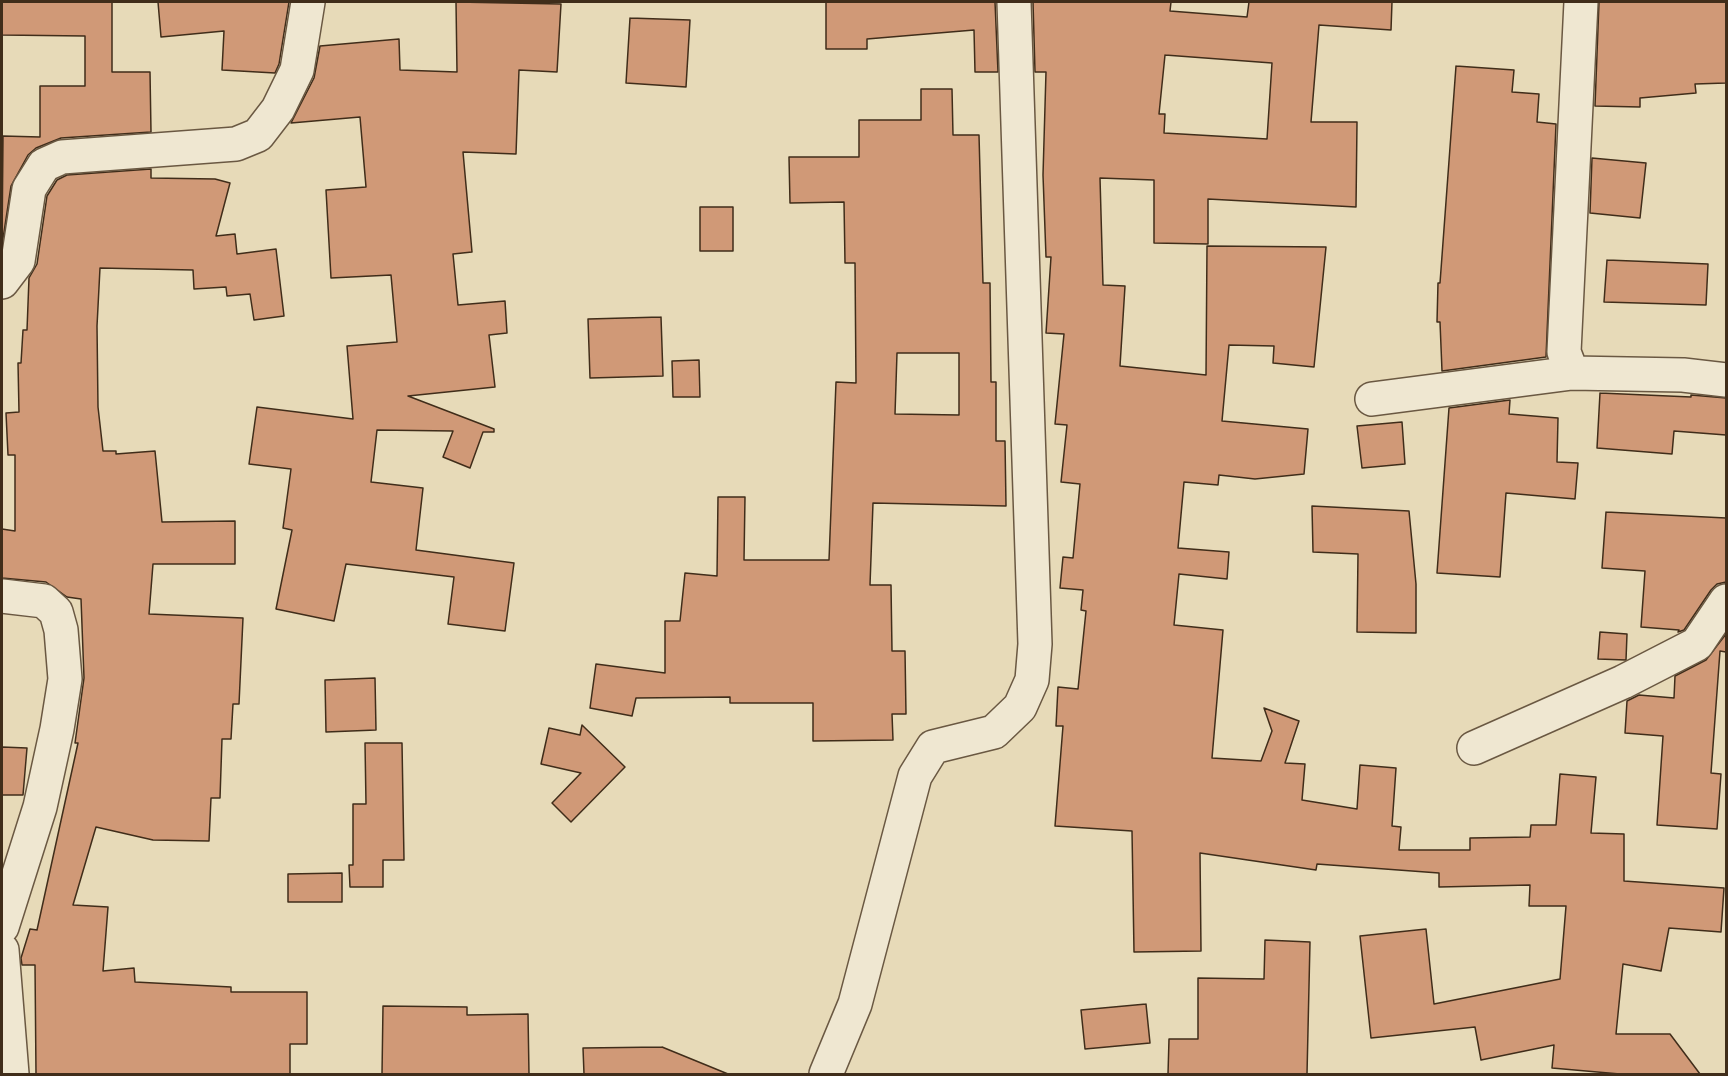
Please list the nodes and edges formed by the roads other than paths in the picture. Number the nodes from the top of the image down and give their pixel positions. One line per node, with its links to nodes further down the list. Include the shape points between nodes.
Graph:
1 (308, 2): 4 (street, via 297,70 278,109 258,135 236,144 62,157 44,165 29,189 18,261)
2 (1014, 2): 14 (street, via 1035,632 1032,680 1020,706 994,732 933,747 915,776 855,1004)
3 (1581, 2): 5 (street, via 1564,352)
4 (2, 282)
5 (1572, 373): 6 (street, via 1683,375); 7 (street)
6 (1726, 380)
7 (1372, 399)
8 (2, 596): 11 (street, via 44,601 56,612 64,679 40,807)
9 (1726, 601): 10 (street, via 1697,644 1623,682)
10 (1474, 748)
11 (2, 927)
12 (2, 967): 13 (street)
13 (12, 1074)
14 (826, 1074)

